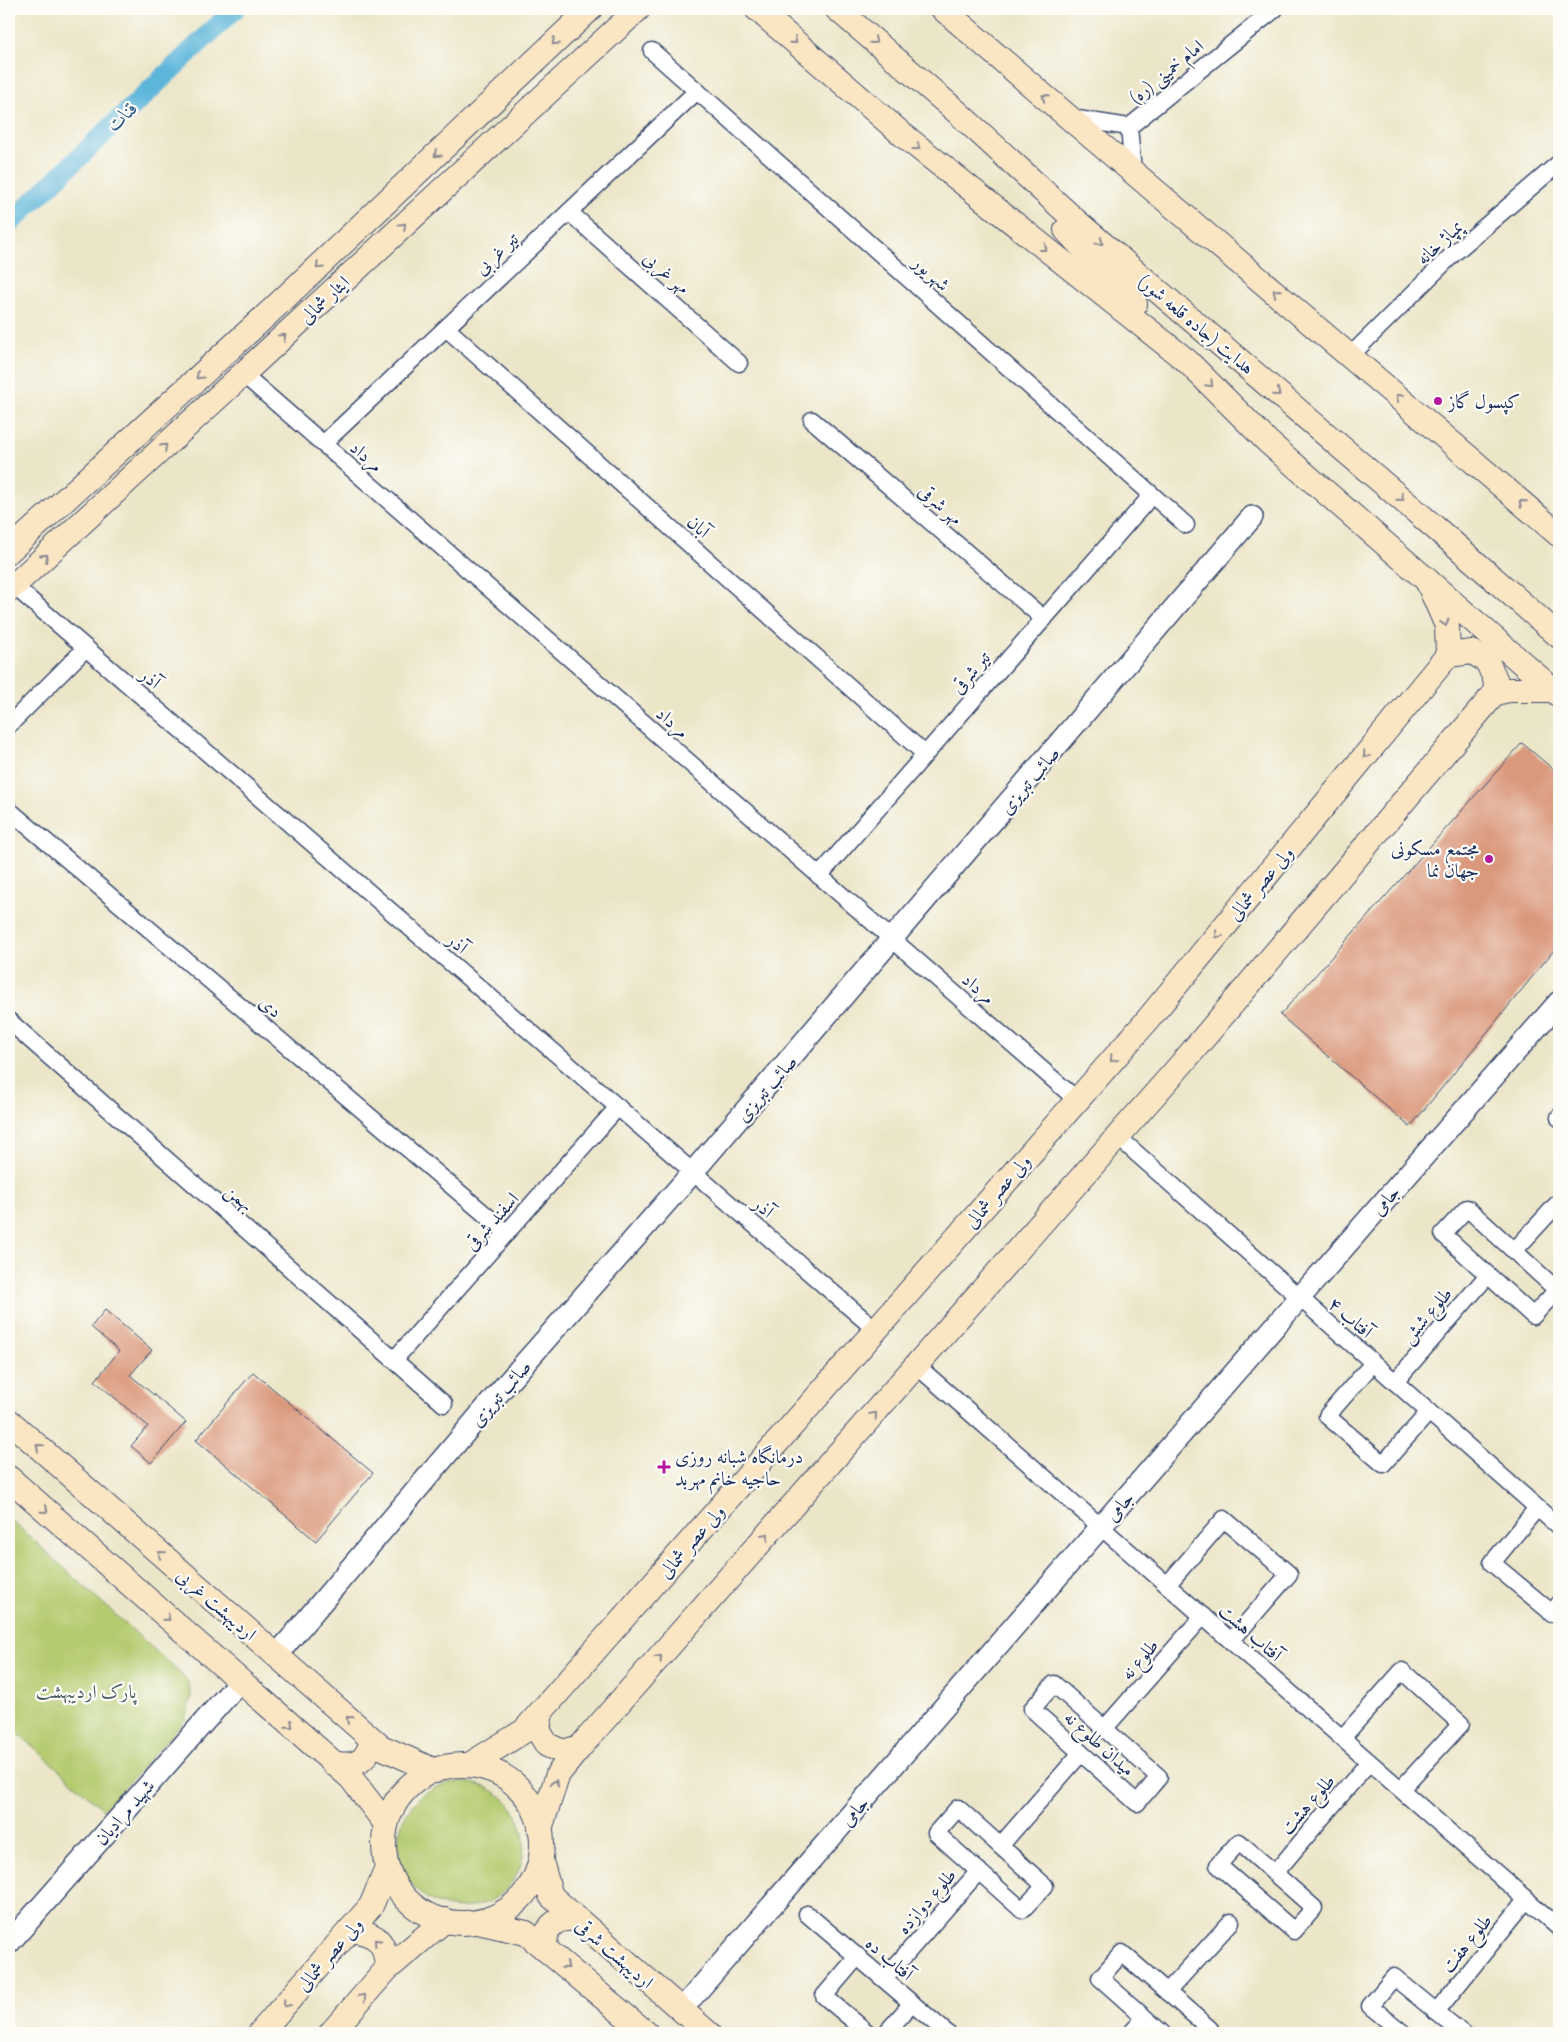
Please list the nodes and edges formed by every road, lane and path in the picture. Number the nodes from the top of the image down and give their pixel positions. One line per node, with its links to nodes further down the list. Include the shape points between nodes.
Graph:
1 (590, 9): 22 (main road, ایثار شمالی, one-way to 22)
2 (638, 9): 19 (main road, ایثار شمالی, one-way to 2)
3 (757, 9): 17 (main road, one-way to 17, via 903,135)
4 (838, 9): 9 (main road, هدایت (جاده قلعه شور), one-way to 9)
5 (943, 9): 10 (main road, one-way to 5)
6 (1275, 9): 11 (street, امام خمینی (ره))
7 (652, 51): 8 (street, شهریور)
8 (697, 91): 14 (street, تیر غربی); 24 (street, شهریور)
9 (956, 111): 17 (main road); 32 (main road, هدایت (جاده قلعه شور), one-way to 32, via 1076,221)
10 (1070, 118): 11 (street); 13 (main road)
11 (1129, 126): 13 (street)
12 (1559, 163): 16 (street, پمپاژ خانه, via 1453,254)
13 (1132, 172): 16 (main road, one-way to 13)
14 (569, 212): 15 (street, تیر غربی); 18 (street, مهر غربی)
15 (446, 328): 21 (street, تیر غربی); 38 (street, آبان)
16 (1351, 355): 27 (main road, one-way to 16)
17 (1187, 361): 29 (main road, one-way to 29, via 1268,442)
18 (739, 362)
19 (243, 374): 21 (street, مرداد); 23 (main road, ایثار شمالی, one-way to 19)
20 (812, 420): 31 (street, مهر شرقی)
21 (323, 444): 40 (street, مرداد)
22 (114, 455): 23 (main road); 28 (main road, ایثار شمالی)
23 (133, 475): 30 (main road, ایثار شمالی, one-way to 23)
24 (1152, 495): 26 (street, شهریور); 31 (street, تیر شرقی)
25 (1252, 517): 41 (street, صائب تبریزی)
26 (1186, 525)
27 (1559, 535)
28 (9, 551)
29 (1426, 578): 34 (main road, one-way to 34, via 1447,626); 36 (main road)
30 (11, 588): 33 (street, آذر)
31 (1044, 619): 38 (street, تیر شرقی)
32 (1559, 636)
33 (86, 648): 37 (street); 45 (street, آذر)
34 (1448, 655): 35 (main road, via 1472,652 1487,661 1496,681); 44 (main road, ولی عصر شمالی, one-way to 44, via 1145,1023)
35 (1495, 693): 36 (main road, via 1510,690); 46 (main road)
36 (1556, 693)
37 (9, 724)
38 (925, 754): 40 (street, تیر شرقی)
39 (9, 810): 49 (street, دی)
40 (819, 876): 41 (street, مرداد)
41 (893, 939): 44 (street, مرداد); 47 (street, صائب تبریزی)
42 (1559, 1002): 52 (street, جامی)
43 (9, 1021): 54 (street, بهمن)
44 (1077, 1100): 53 (main road, ولی عصر شمالی)
45 (618, 1108): 47 (street, آذر); 49 (street, اسفند شرقی)
46 (1118, 1137): 52 (street, آفتاب ۴); 56 (main road)
47 (693, 1172): 53 (street, آذر); 69 (street, صائب تبریزی, via 502,1389)
48 (1559, 1202): 50 (street)
49 (508, 1233): 54 (street, اسفند شرقی)
50 (1514, 1251): 51 (street, via 1557,1290 1533,1316); 51 (street, via 1467,1208 1443,1234)
51 (1488, 1275): 57 (street, طلوع شش)
52 (1299, 1298): 55 (street, آفتاب ۴); 63 (street, جامی)
53 (876, 1330): 71 (main road, ولی عصر شمالی)
54 (394, 1360): 58 (street, بهمن)
55 (1373, 1363): 57 (street, آفتاب ۴); 59 (street, via 1327,1416 1383,1464)
56 (917, 1366): 63 (street, آفتاب هشت); 75 (main road, one-way to 56)
57 (1395, 1382): 59 (street, آفتاب ۴)
58 (444, 1404)
59 (1429, 1412): 62 (street, آفتاب ۴)
60 (9, 1421): 69 (main road, اردیبهشت غربی, one-way to 60)
61 (9, 1478): 70 (main road, one-way to 70)
62 (1538, 1508): 64 (street, آفتاب ۴); 66 (street, via 1492,1563 1552,1613)
63 (1101, 1527): 65 (street, آفتاب هشت); 104 (street, جامی)
64 (1559, 1527)
65 (1167, 1585): 67 (street, آفتاب هشت); 68 (street, via 1224,1519 1288,1574)
66 (1559, 1604)
67 (1203, 1616): 68 (street, آفتاب هشت); 72 (street, طلوع نه)
68 (1231, 1641): 73 (street, آفتاب هشت)
69 (276, 1656): 74 (main road, اردیبهشت غربی, one-way to 69)
70 (240, 1681): 78 (main road, one-way to 78); 97 (street, شهید مرادیان)
71 (541, 1712): 75 (main road, via 538,1730 547,1745 563,1752); 79 (main road, ولی عصر شمالی, via 524,1731)
72 (1104, 1729): 76 (street, میدان طلوع نه, via 1054,1684 1032,1709); 76 (street, میدان طلوع نه, via 1159,1777 1137,1802)
73 (1342, 1738): 77 (street, آفتاب هشت); 81 (street, via 1402,1671 1460,1724)
74 (373, 1740): 78 (main road, via 366,1756 352,1765); 80 (main road, اردیبهشت غربی, via 381,1747)
75 (580, 1747): 83 (main road, one-way to 75, via 558,1774)
76 (1081, 1753): 84 (street)
77 (1369, 1762): 81 (street, آفتاب هشت); 88 (street, طلوع هشت)
78 (334, 1764): 82 (main road, via 351,1778)
79 (469, 1765): 80 (main road, via 447,1766); 83 (main road, via 491,1770 510,1781 526,1796 537,1815)
80 (435, 1771): 82 (main road, via 408,1786 394,1804)
81 (1401, 1789): 89 (street, آفتاب هشت)
82 (386, 1824): 86 (main road, via 384,1846)
83 (540, 1829): 85 (main road)
84 (1000, 1846): 87 (street, via 958,1808 936,1833); 87 (street, via 1044,1886 1022,1910)
85 (540, 1861): 91 (main road, اردیبهشت شرقی, via 551,1896); 93 (main road, via 532,1882 519,1900 500,1914)
86 (388, 1868): 92 (main road, via 397,1888 413,1905); 96 (main road, ولی عصر شمالی, via 371,1906)
87 (979, 1871): 101 (street, طلوع دوازده)
88 (1275, 1873): 88 (street, via 1239,1842 1218,1865 1294,1931 1314,1908)
89 (1526, 1900): 95 (street, آفتاب هشت); 105 (street, طلوع هفت)
90 (808, 1914): 99 (street, آفتاب ده)
91 (577, 1919): 98 (main road, via 564,1918 552,1924 545,1936); 104 (main road, اردیبهشت شرقی)
92 (444, 1920): 93 (main road); 100 (main road)
93 (478, 1922): 98 (main road, via 526,1933)
94 (1231, 1922): 102 (street)
95 (1559, 1928)
96 (350, 1930): 100 (main road, one-way to 96, via 387,1954 379,1940 366,1932); 107 (main road, ولی عصر شمالی, one-way to 107)
97 (9, 1943)
98 (546, 1949): 109 (main road, one-way to 109)
99 (858, 1956): 101 (street, آفتاب ده); 111 (street, via 824,1996)
100 (388, 1969): 108 (main road, one-way to 100)
101 (884, 1979): 103 (street, آفتاب ده)
102 (1167, 1992): 106 (street, via 1122,1953 1105,1972 1100,1978); 116 (street, via 1210,2029)
103 (912, 2003): 112 (street); 113 (street, آفتاب ده)
104 (681, 2010): 110 (main road, اردیبهشت شرقی)
105 (1436, 2012): 117 (street, via 1394,1977 1370,2006); 118 (street)
106 (1145, 2018): 114 (street); 115 (street)
107 (260, 2033)
108 (331, 2033)
109 (646, 2033)
110 (708, 2033)
111 (868, 2033)
112 (886, 2033)
113 (947, 2033)
114 (1131, 2033)
115 (1162, 2033)
116 (1206, 2033)
117 (1403, 2033)
118 (1462, 2033)

